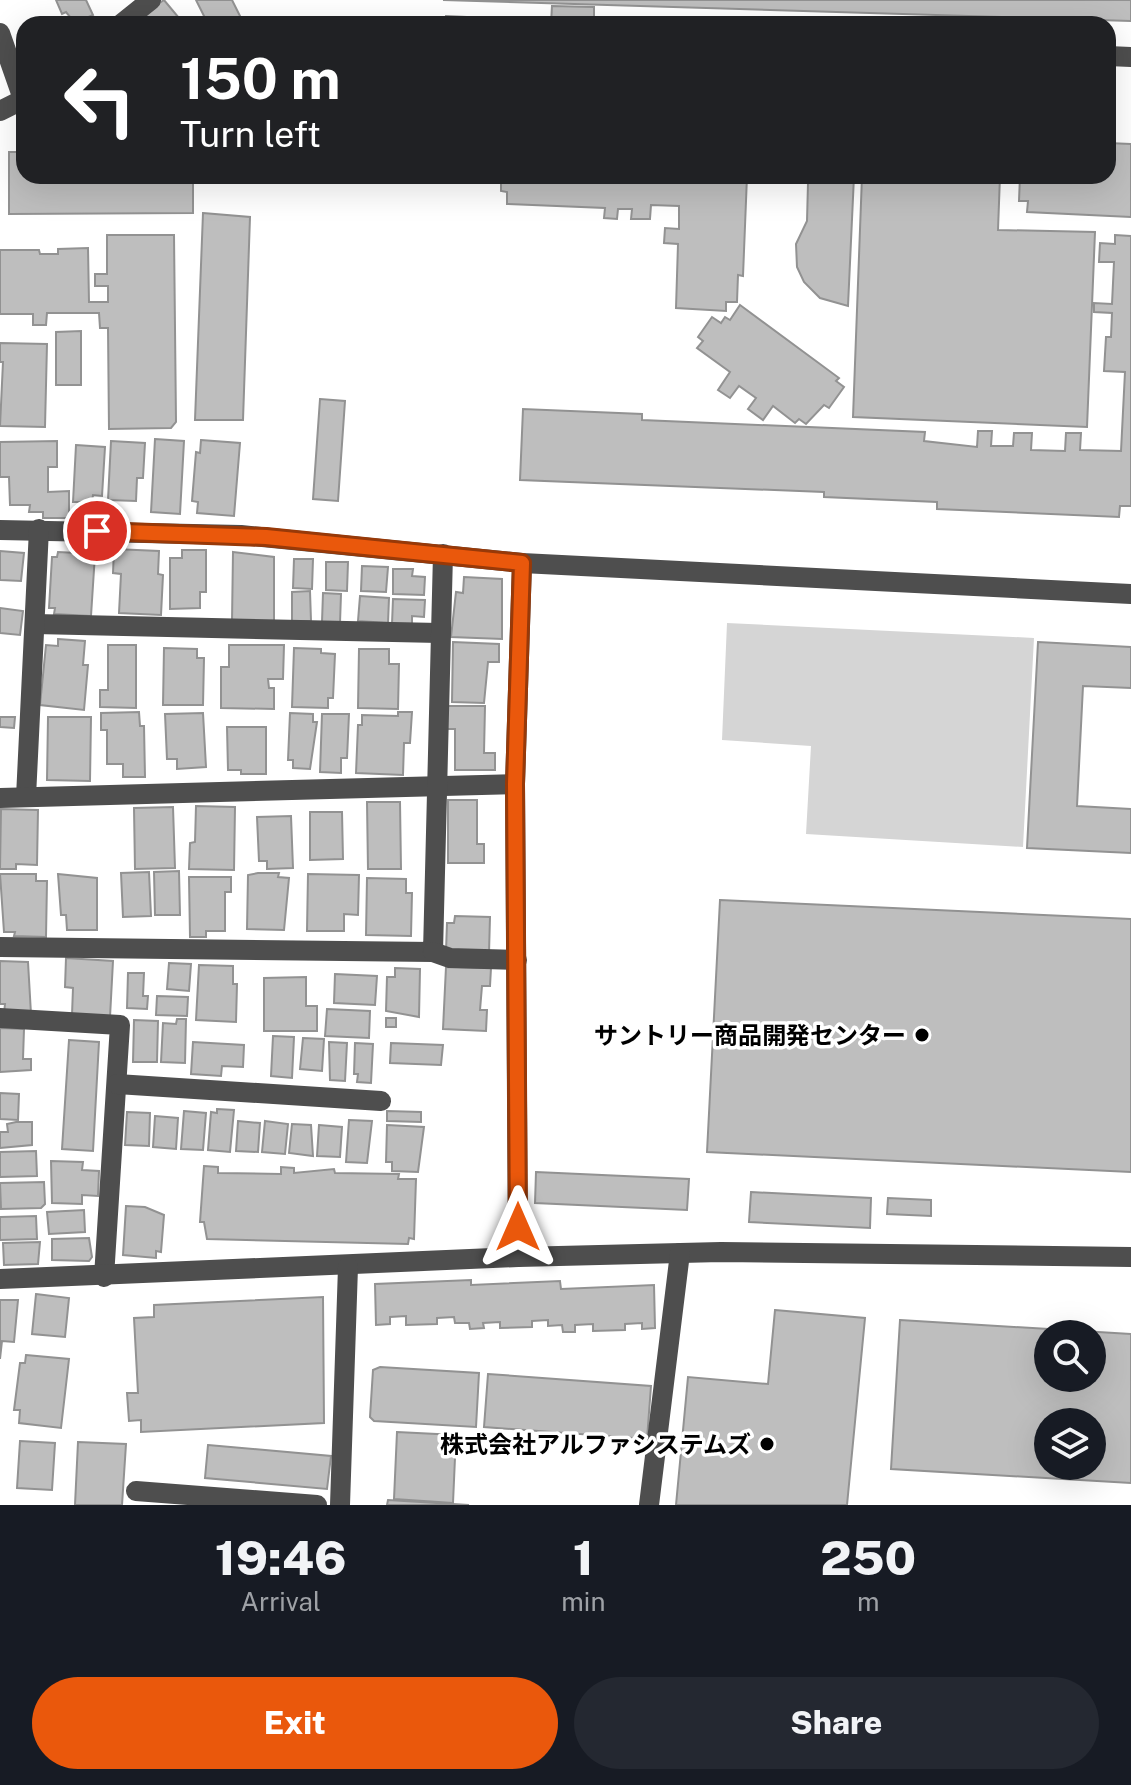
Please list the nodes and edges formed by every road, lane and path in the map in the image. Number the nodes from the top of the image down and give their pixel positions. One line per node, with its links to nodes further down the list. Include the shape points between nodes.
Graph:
1 (151, 0): 2 (street)
2 (131, 16)
3 (0, 33): 4 (street)
4 (16, 77)
5 (39, 529): 6 (street); 7 (street, via 241,535); 10 (street)
6 (0, 530)
7 (443, 554): 8 (street); 11 (street)
8 (522, 563): 9 (street); 12 (street)
9 (1131, 594)
10 (35, 624): 11 (street); 14 (street)
11 (439, 633): 13 (street)
12 (515, 784): 13 (street); 18 (street)
13 (436, 786): 14 (street); 17 (street)
14 (26, 797): 15 (street)
15 (0, 798)
16 (0, 947): 17 (street)
17 (433, 952): 18 (street, via 450,958)
18 (517, 960): 23 (street)
19 (0, 1018): 20 (street, via 120,1025)
20 (117, 1084): 21 (street); 26 (street)
21 (381, 1101)
22 (680, 1253): 23 (street); 24 (street); 31 (street)
23 (518, 1257): 25 (street)
24 (1131, 1257)
25 (348, 1267): 26 (street); 30 (street)
26 (104, 1277): 27 (street)
27 (0, 1279)
28 (136, 1491): 29 (street)
29 (317, 1505)
30 (340, 1505)
31 (649, 1505)

